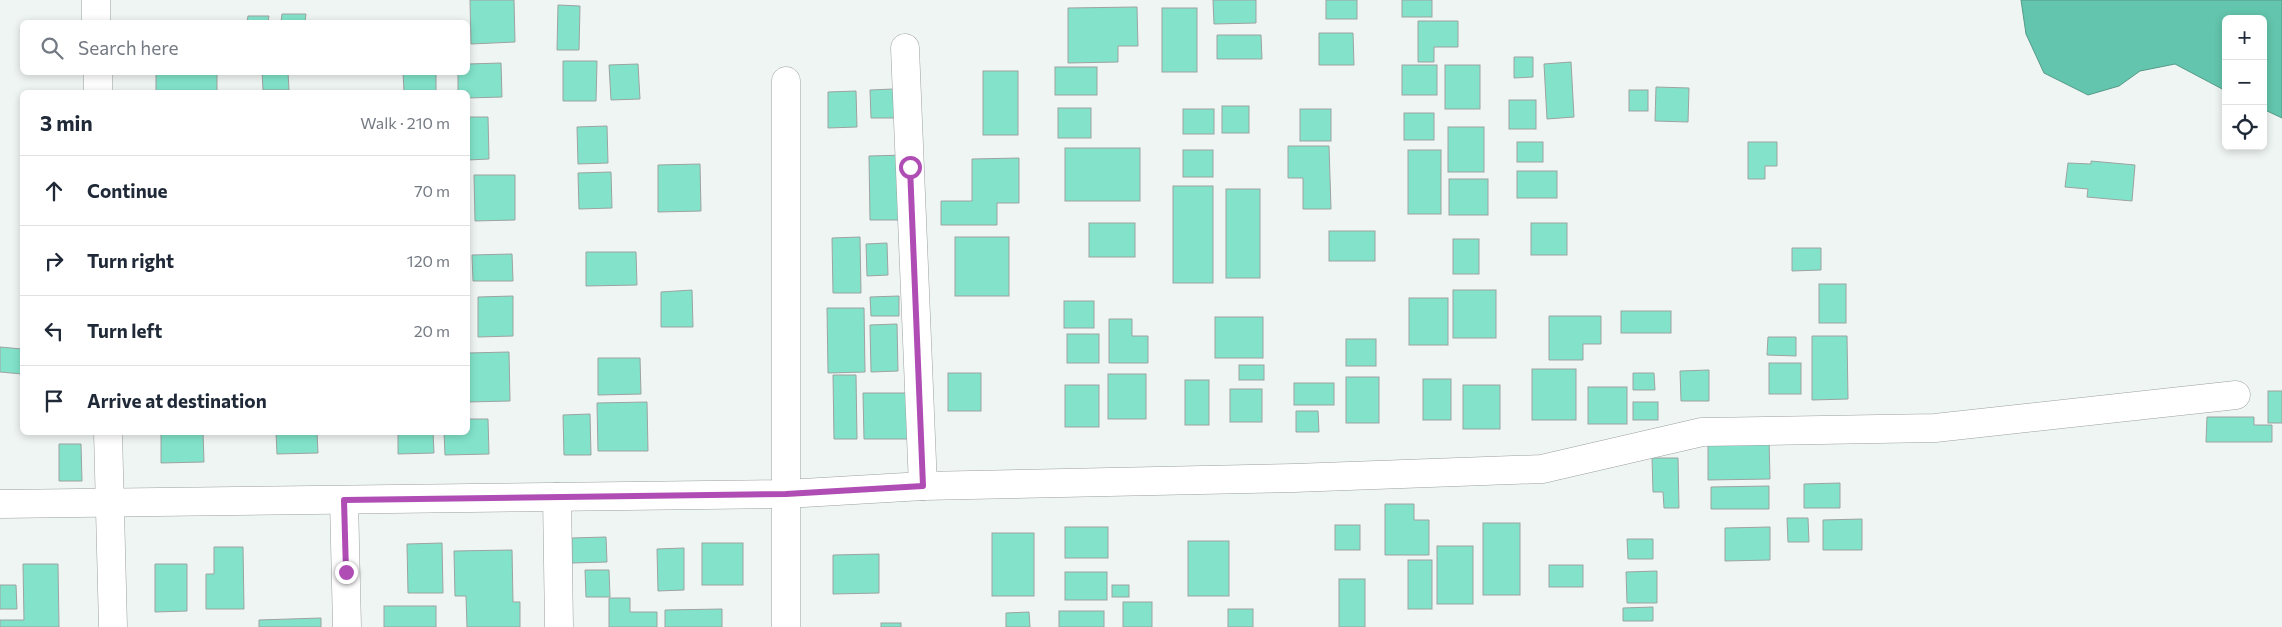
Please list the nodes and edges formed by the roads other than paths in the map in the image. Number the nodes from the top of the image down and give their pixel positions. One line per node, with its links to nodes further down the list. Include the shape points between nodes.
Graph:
1 (96, 0): 2 (street)
2 (96, 20)
3 (905, 48): 9 (street)
4 (98, 75): 6 (street)
5 (786, 81): 10 (street)
6 (98, 90)
7 (2236, 395): 9 (street, via 1935,428 1702,432 1542,469)
8 (108, 435): 13 (street)
9 (923, 486): 10 (street)
10 (786, 494): 11 (street); 18 (street)
11 (557, 497): 12 (street); 17 (street)
12 (344, 500): 13 (street); 16 (street)
13 (110, 503): 14 (street); 15 (street)
14 (0, 504)
15 (113, 627)
16 (347, 627)
17 (559, 627)
18 (786, 627)

